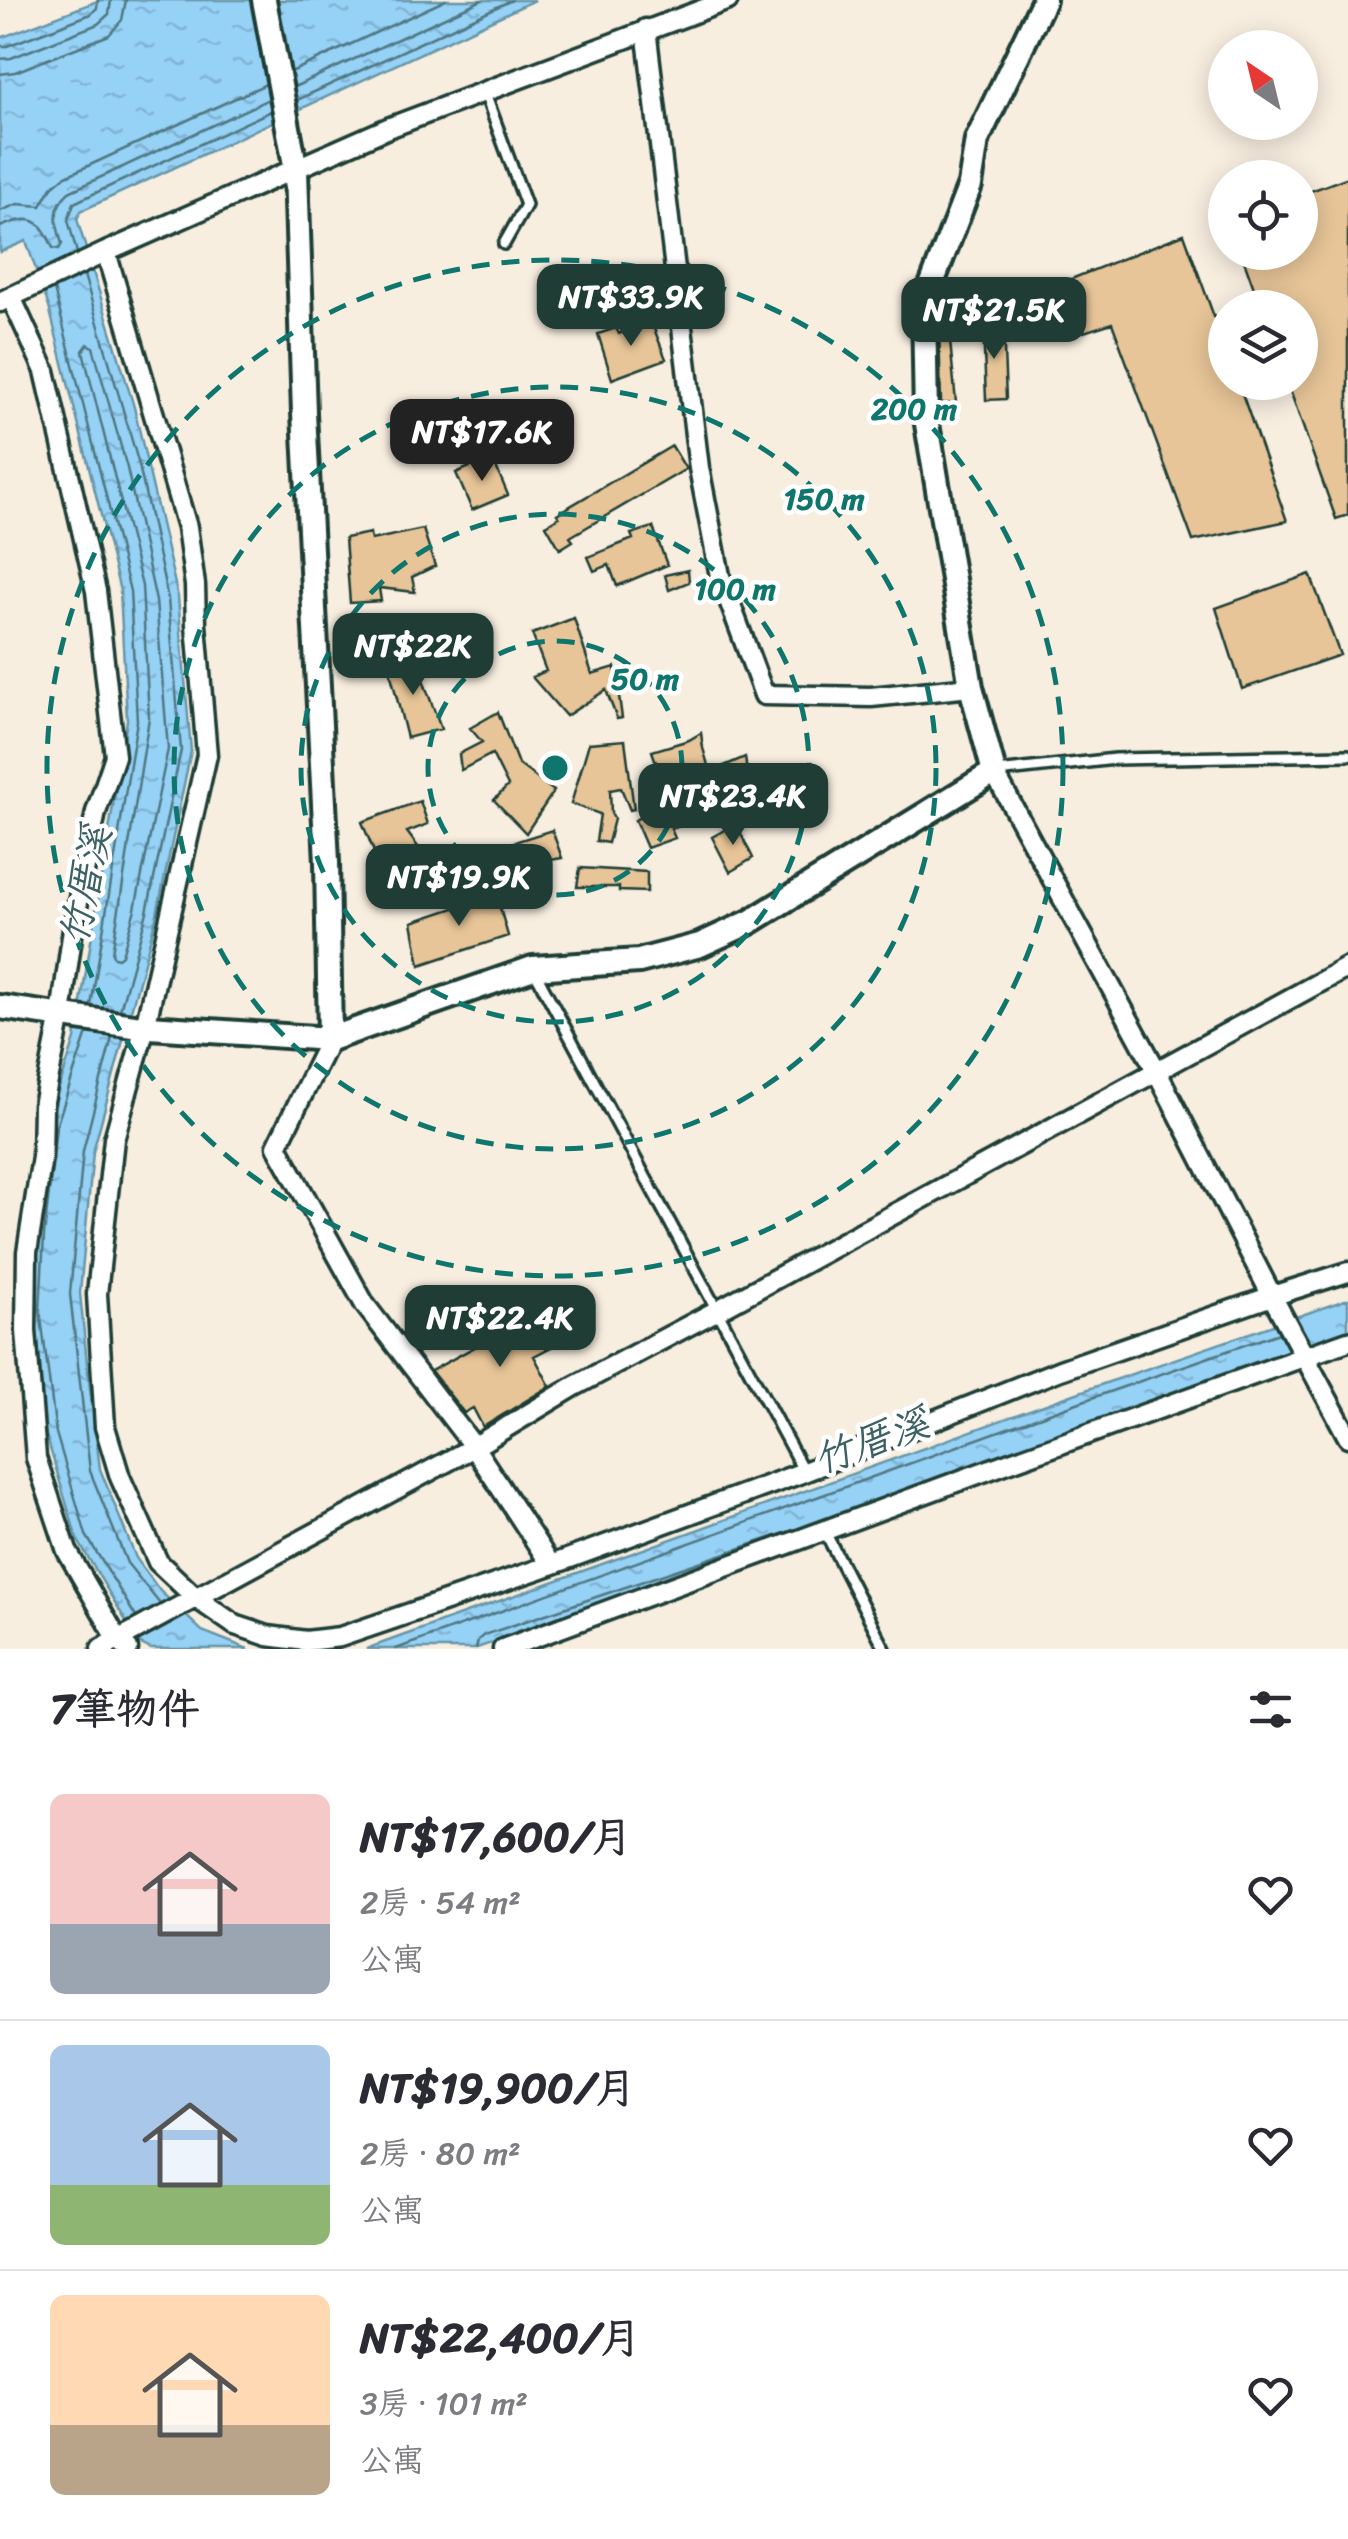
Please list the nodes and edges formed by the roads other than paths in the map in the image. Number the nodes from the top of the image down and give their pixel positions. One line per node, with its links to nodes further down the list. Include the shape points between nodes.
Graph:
1 (264, 0): 6 (street)
2 (728, 0): 4 (street)
3 (1044, 0): 10 (street, via 977,140 970,184 924,304 926,418)
4 (646, 29): 5 (street); 10 (street, via 700,468 720,576 764,695 871,697)
5 (484, 91): 6 (street); 7 (lane, via 526,205)
6 (296, 170): 8 (street); 18 (street)
7 (504, 244)
8 (106, 252): 9 (street); 17 (street, via 187,527 207,755)
9 (5, 300): 16 (street, via 45,370 96,591 115,756 96,812)
10 (971, 687): 12 (street)
11 (1348, 756): 12 (lane, via 1116,758)
12 (994, 772): 14 (street, via 750,922 700,945 640,961); 19 (street)
13 (1348, 967): 19 (street)
14 (533, 968): 18 (street); 22 (lane)
15 (0, 1007): 16 (street)
16 (61, 1015): 17 (street); 32 (street, via 27,1252 36,1458 67,1552)
17 (140, 1026): 18 (street); 30 (street, via 114,1139 97,1294 106,1427 120,1478 158,1562)
18 (330, 1039): 26 (street, via 278,1146 365,1305)
19 (1156, 1070): 21 (street); 22 (street)
20 (1348, 1272): 21 (street)
21 (1272, 1296): 24 (street); 27 (street, via 1060,1370)
22 (716, 1311): 26 (street); 27 (lane)
23 (1348, 1341): 24 (street)
24 (1304, 1358): 25 (street); 28 (street)
25 (1348, 1437)
26 (474, 1447): 29 (street); 30 (street)
27 (804, 1472): 29 (street)
28 (824, 1531): 31 (street); 36 (lane)
29 (551, 1565): 30 (street, via 325,1640 250,1631)
30 (196, 1598): 32 (street)
31 (554, 1629): 34 (street); 35 (street)
32 (122, 1646): 33 (street)
33 (100, 1649)
34 (503, 1649)
35 (557, 1649)
36 (885, 1649)

